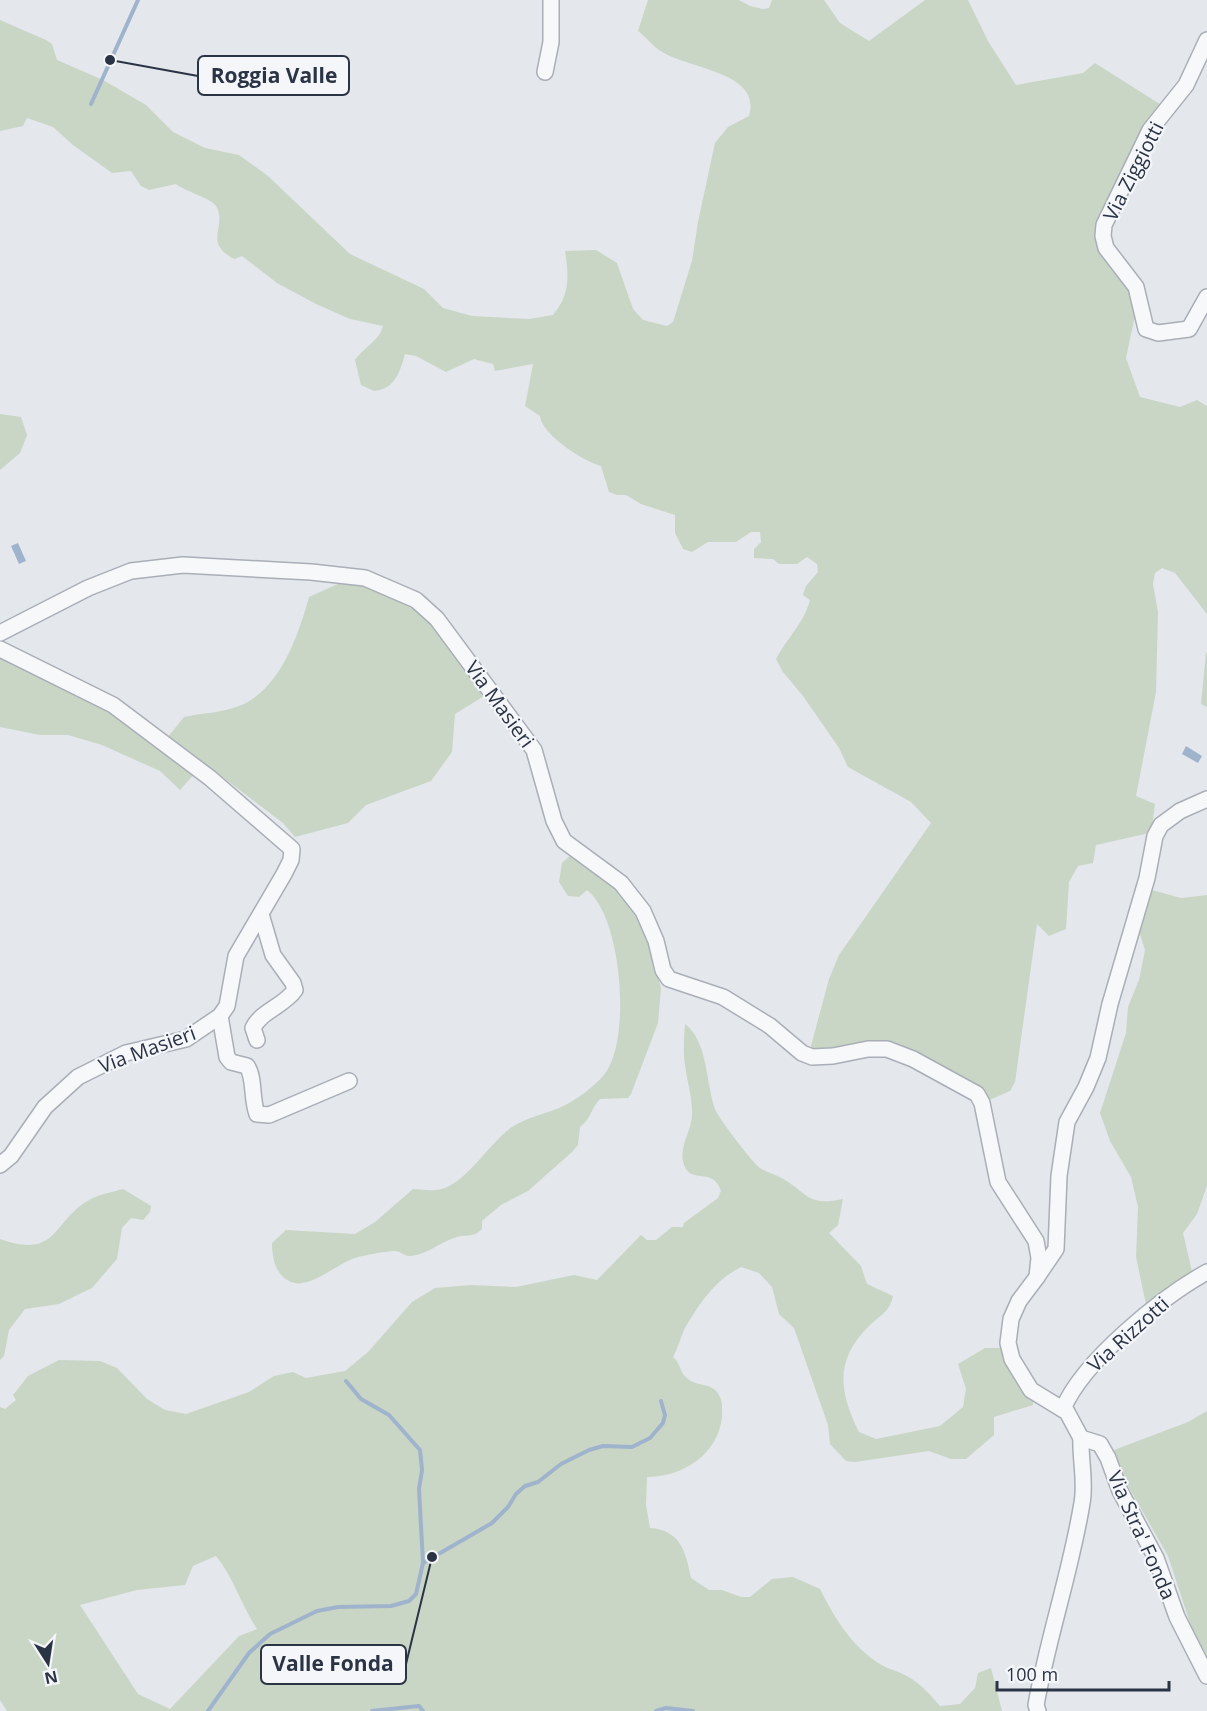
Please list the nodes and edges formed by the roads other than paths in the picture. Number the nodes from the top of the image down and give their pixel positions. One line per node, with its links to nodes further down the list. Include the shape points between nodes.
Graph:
1 (551, 0): 3 (street)
2 (1207, 40): 4 (street, Via Ziggiotti, via 1185,85 1150,130 1107,213 1103,236 1111,257 1136,287 1146,329 1158,333 1189,330)
3 (545, 72)
4 (1207, 297)
5 (0, 633): 14 (street, Via Masieri, via 130,571 183,566 365,578 416,600 437,618 534,750 564,841 621,883 643,911 669,980 723,997 812,1057 887,1049 977,1094 998,1182 1036,1241)
6 (0, 650): 8 (street, via 113,705 284,839 292,849 291,860)
7 (1207, 799): 14 (street, via 1180,811 1161,825 1155,836 1098,1058 1067,1122 1059,1176 1056,1249)
8 (261, 914): 9 (street, via 236,956 227,1006); 10 (street, via 273,955 295,990 256,1022 253,1028)
9 (220, 1016): 11 (street, via 227,1057 231,1062 247,1065 251,1073 251,1098 257,1114 269,1115); 12 (street, Via Masieri, via 186,1039 126,1053 78,1077 45,1107 11,1156)
10 (257, 1040)
11 (350, 1081)
12 (0, 1165)
13 (1207, 1272): 15 (street, Via Rizzotti, via 1167,1298 1099,1358 1070,1392)
14 (1037, 1277): 15 (street, via 1011,1319 1008,1343 1012,1359 1031,1390)
15 (1063, 1409): 16 (street, Via Stra' Fonda)
16 (1081, 1438): 17 (street, Via Stra' Fonda, via 1100,1444 1108,1458); 18 (street, via 1083,1500 1046,1649)
17 (1207, 1676)
18 (1038, 1711)

